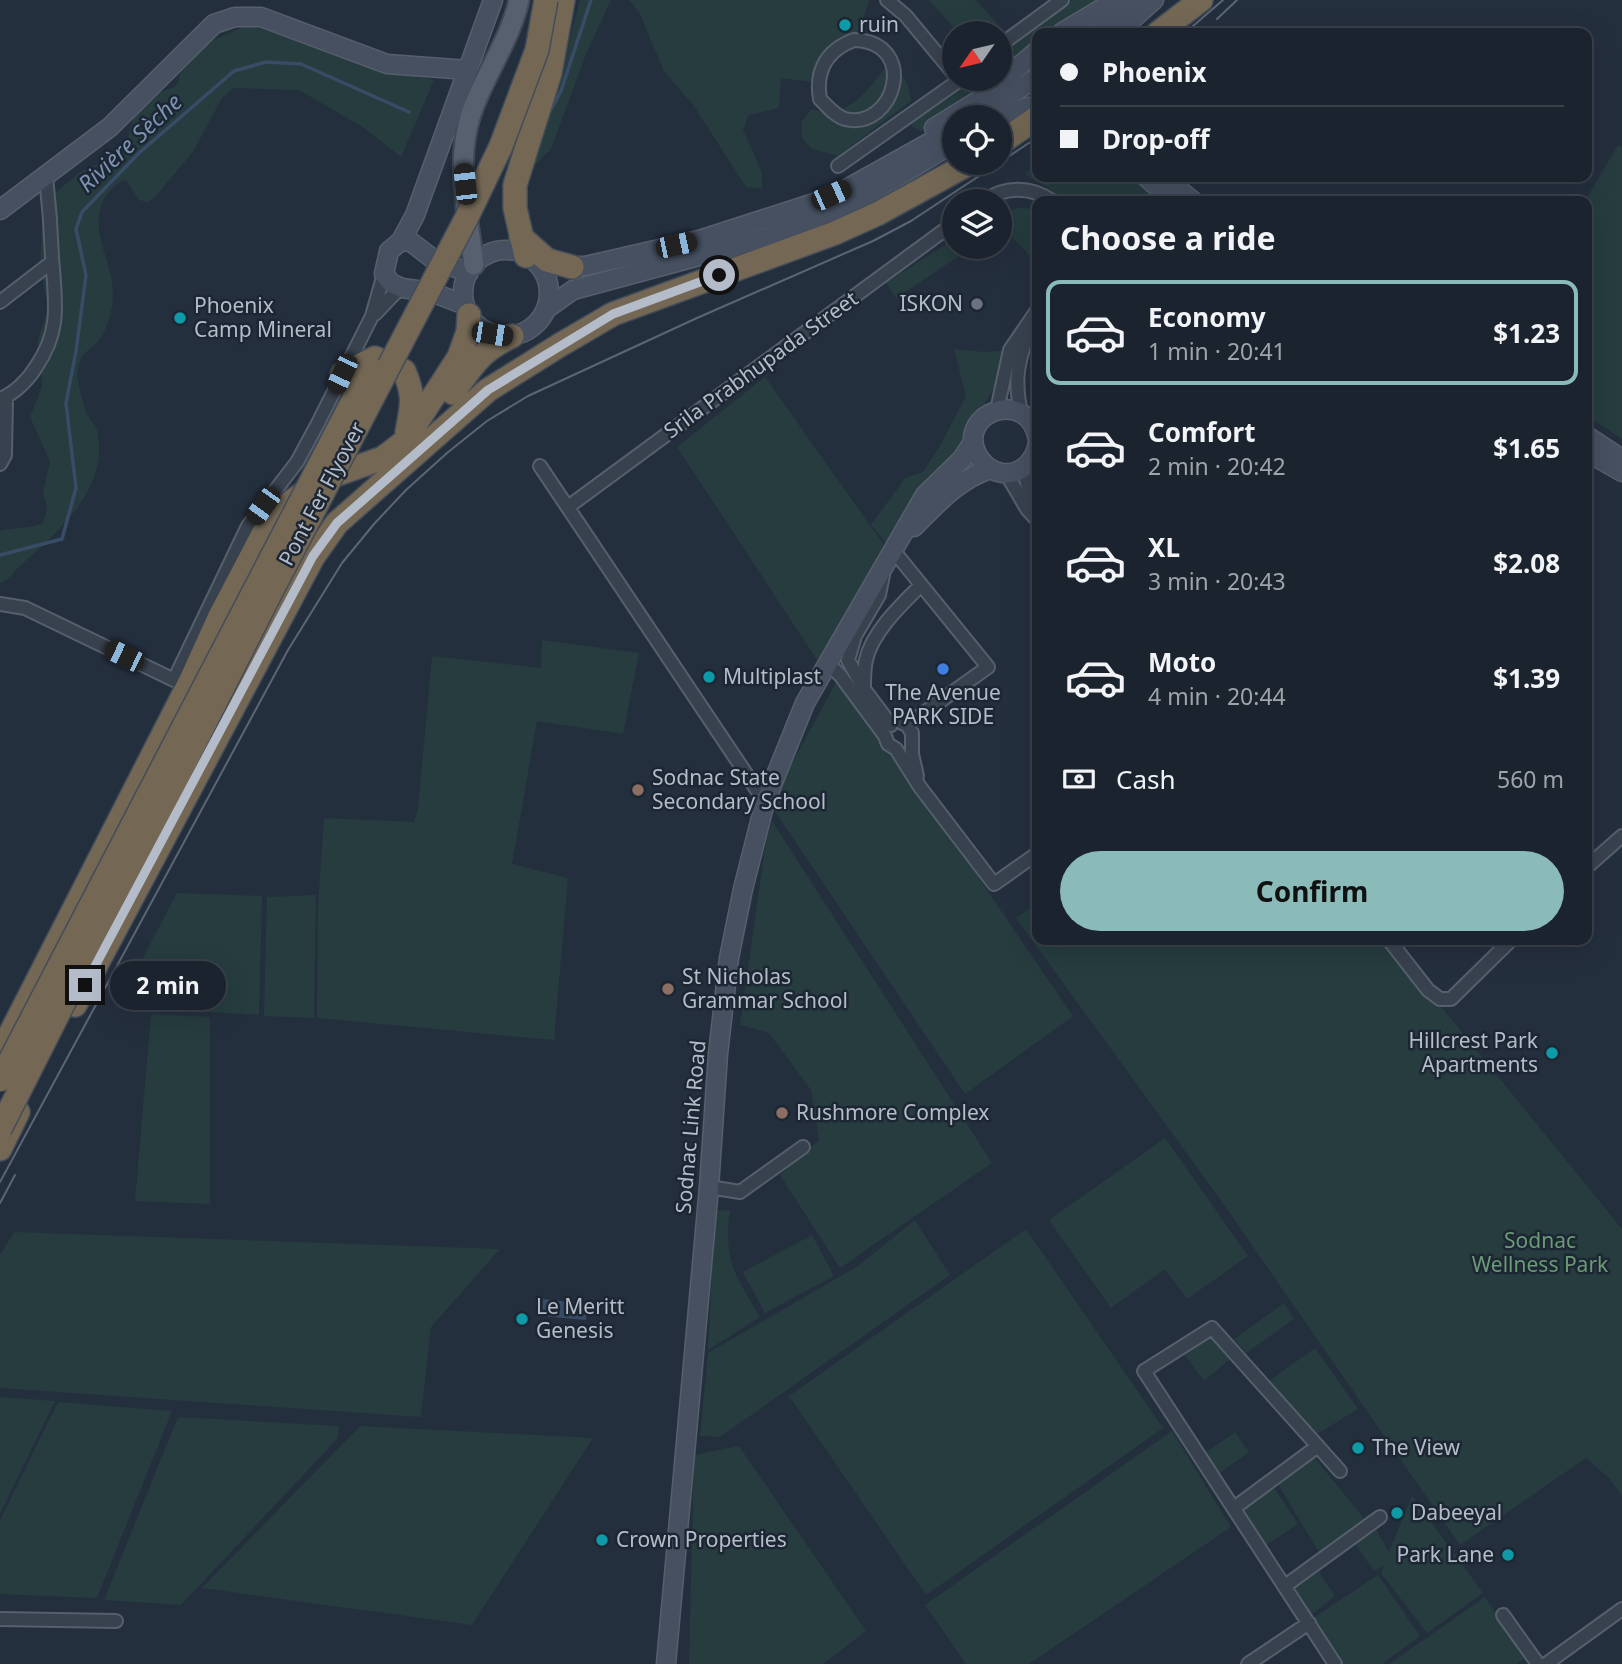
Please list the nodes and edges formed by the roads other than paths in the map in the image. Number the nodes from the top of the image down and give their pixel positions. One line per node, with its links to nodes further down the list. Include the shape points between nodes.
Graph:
1 (493, 0): 19 (main road)
2 (519, 0): 49 (main road, via 465,134 462,157)
3 (534, 0): 97 (highway, Pont Fer Flyover, bridge, via 489,138)
4 (546, 0): 98 (highway, Pont Fer Flyover, bridge, via 537,50 501,146 467,217 271,592)
5 (563, 0): 46 (highway, via 550,73 515,185 515,208)
6 (887, 0): 18 (street)
7 (1062, 0): 16 (street)
8 (1116, 0): 12 (main road)
9 (1135, 0): 13 (main road)
10 (1154, 0): 14 (main road)
11 (1201, 0): 15 (highway)
12 (1069, 28)
13 (1103, 28)
14 (1126, 28)
15 (1165, 28)
16 (1012, 37)
17 (1032, 55): 38 (main road, via 981,99)
18 (942, 59)
19 (468, 70): 35 (main road, via 387,64 261,17 235,17 214,24 110,127); 45 (main road)
20 (1032, 84): 23 (main road)
21 (1032, 85): 24 (main road)
22 (942, 90): 29 (street)
23 (995, 105)
24 (1010, 105)
25 (1032, 107): 27 (main road)
26 (880, 109): 26 (street, via 893,87 891,58 865,40 842,44 822,63 820,99 844,119); 29 (street)
27 (1012, 112)
28 (1032, 121): 30 (highway)
29 (896, 123): 33 (street)
30 (1012, 135)
31 (942, 136): 38 (main road)
32 (942, 150): 54 (main road, via 828,214 766,238 573,290)
33 (838, 166)
34 (948, 175): 75 (highway, via 835,233 613,314 488,390)
35 (46, 176): 43 (main road); 47 (street)
36 (1152, 182): 41 (main road)
37 (1170, 182): 42 (main road)
38 (848, 188): 48 (main road, via 699,240)
39 (1012, 191): 40 (street, via 1024,189)
40 (1040, 196)
41 (1167, 196)
42 (1187, 196)
43 (0, 210)
44 (942, 232): 77 (street, Srila Prabhupada Street)
45 (408, 243): 49 (main road, via 437,262); 50 (main road, via 389,251)
46 (528, 252): 48 (main road); 48 (highway); 49 (main road, via 498,251); 54 (main road, via 545,276 549,290)
47 (52, 262): 52 (street); 60 (street, via 54,333 29,378)
48 (572, 267)
49 (472, 268): 53 (main road, via 463,291)
50 (384, 274): 51 (main road); 55 (street)
51 (402, 288): 53 (main road, via 431,292); 55 (street)
52 (0, 302)
53 (467, 310): 58 (main road, via 480,328); 65 (highway, via 468,332 459,357)
54 (545, 310): 58 (main road, via 532,328)
55 (372, 317): 59 (street)
56 (1032, 317): 61 (street, via 1010,350)
57 (1032, 324): 62 (street, via 1019,361 1016,388)
58 (512, 336): 75 (highway, via 479,357 432,425)
59 (342, 374): 65 (highway, via 375,358 404,371 413,403); 81 (street, via 297,462 248,526 174,680 25,608)
60 (3, 398): 71 (street, via 5,455)
61 (997, 410): 63 (main road, via 1013,410); 66 (main road, via 977,425)
62 (1032, 434)
63 (1032, 437)
64 (1592, 439): 69 (main road)
65 (404, 442): 96 (highway, via 383,458 324,479 281,509 263,534)
66 (974, 442): 73 (main road, via 978,458); 79 (main road, Sodnac Link Road, via 925,495)
67 (1032, 443): 73 (main road, via 1015,472)
68 (1032, 450): 76 (street, via 1026,479)
69 (1618, 454)
70 (1592, 455): 74 (main road)
71 (0, 464)
72 (540, 466): 77 (street)
73 (998, 471): 78 (street); 79 (main road, Sodnac Link Road, via 971,476 948,493)
74 (1622, 472)
75 (375, 490): 100 (highway, via 337,523 313,556)
76 (1032, 501)
77 (568, 507): 90 (street)
78 (1032, 514)
79 (892, 553): 80 (street); 82 (main road, Sodnac Link Road); 83 (street, via 879,595 855,636 848,660)
80 (921, 584): 84 (street, via 890,616 866,658); 85 (street, via 988,667)
81 (0, 604)
82 (827, 663): 83 (street); 86 (street); 90 (main road, Sodnac Link Road, via 805,703)
83 (852, 667): 84 (street)
84 (863, 689): 86 (street)
85 (907, 726): 86 (street, via 899,722); 87 (street)
86 (888, 730): 88 (street, via 888,744)
87 (911, 742): 88 (street); 89 (street)
88 (896, 749): 89 (street)
89 (920, 787): 92 (street, via 994,884)
90 (765, 802): 101 (main road, Sodnac Link Road, via 729,958)
91 (1622, 836): 93 (street)
92 (1032, 857)
93 (1592, 863)
94 (1393, 945): 95 (street, via 1440,999 1451,999)
95 (1506, 945)
96 (0, 1054)
97 (0, 1080)
98 (0, 1129)
99 (803, 1147): 101 (street, via 740,1192)
100 (0, 1149)
101 (709, 1187): 112 (main road, Sodnac Link Road)
102 (1318, 1447): 103 (street); 104 (street); 104 (street, via 1212,1328 1144,1371)
103 (1340, 1471)
104 (1234, 1508): 106 (street)
105 (1380, 1517): 106 (street)
106 (1284, 1586): 111 (street)
107 (1622, 1609): 116 (street)
108 (1503, 1615): 115 (street)
109 (0, 1619): 110 (street)
110 (116, 1621)
111 (1309, 1623): 113 (street); 114 (street)
112 (666, 1664)
113 (1248, 1664)
114 (1335, 1664)
115 (1538, 1664)
116 (1546, 1664)

